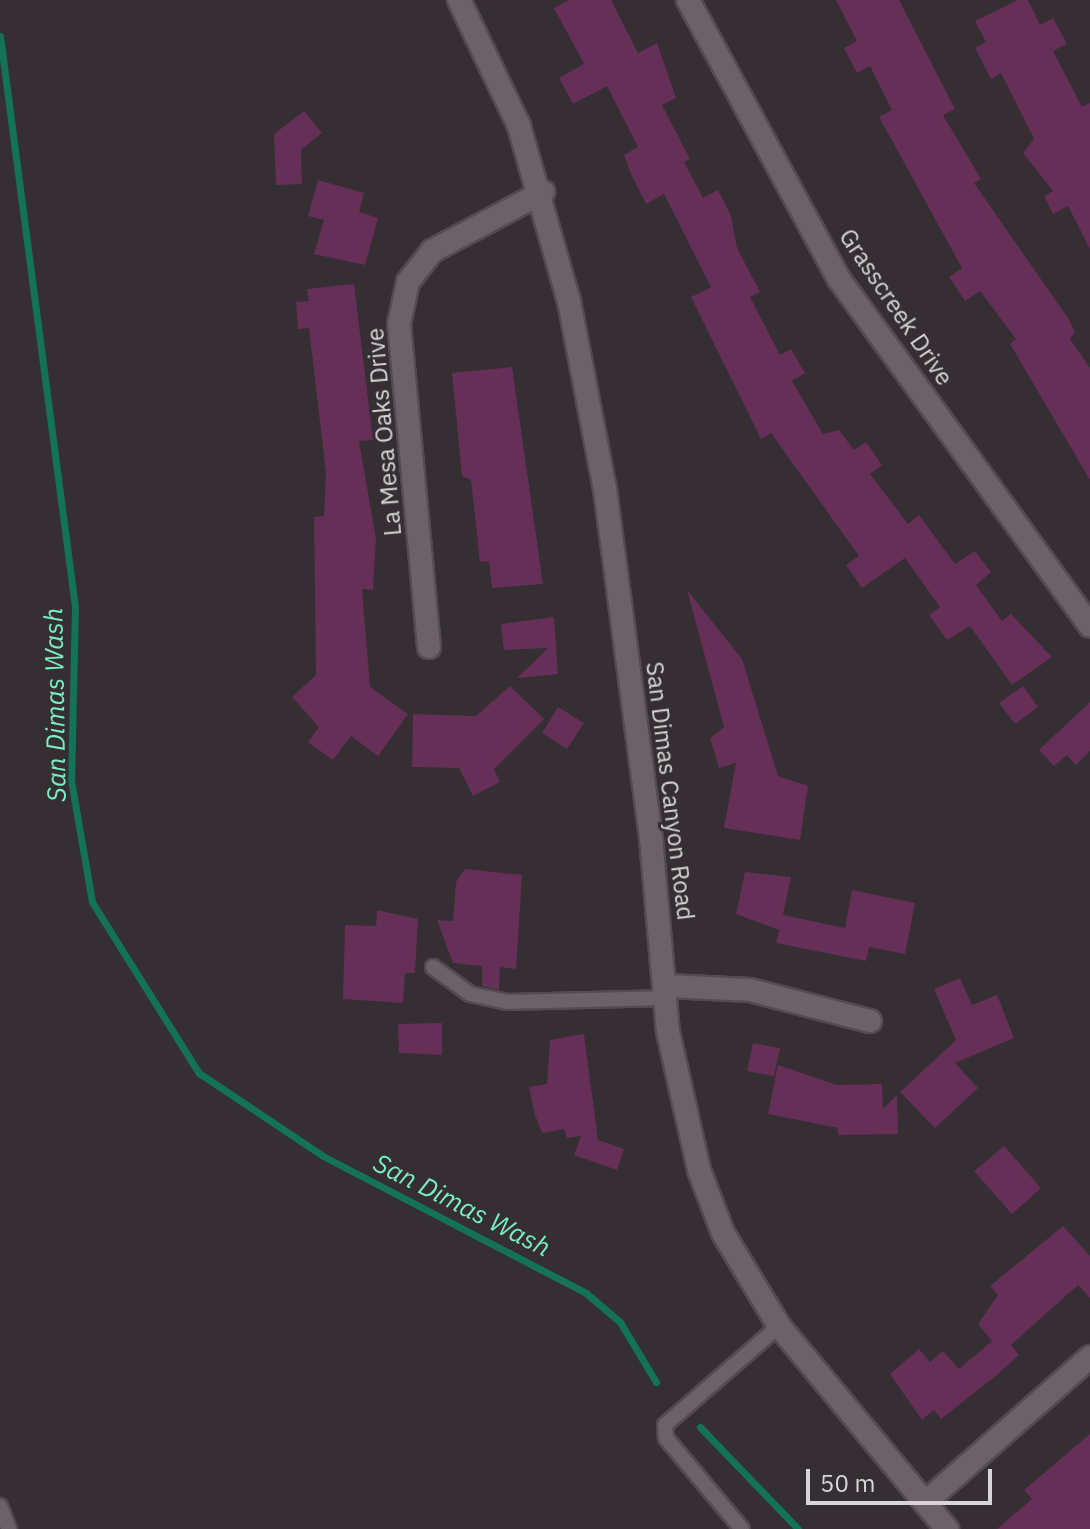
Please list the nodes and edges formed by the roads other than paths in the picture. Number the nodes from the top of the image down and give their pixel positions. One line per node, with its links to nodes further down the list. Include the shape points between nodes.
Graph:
1 (459, 0): 3 (street, San Dimas Canyon Road)
2 (688, 0): 4 (street, Grasscreek Drive, via 839,279)
3 (543, 192): 5 (street, La Mesa Oaks Drive, via 432,251 408,282 399,324); 7 (street, San Dimas Canyon Road, via 605,489)
4 (1090, 626)
5 (429, 647)
6 (433, 967): 7 (lane, via 470,994 507,1002)
7 (668, 992): 8 (street, via 750,990); 9 (street, San Dimas Canyon Road, via 699,1170 723,1233)
8 (870, 1021)
9 (779, 1326): 11 (street, San Dimas Canyon Road); 14 (lane, via 665,1425 666,1438)
10 (1090, 1357): 11 (street)
11 (928, 1500): 15 (street, San Dimas Canyon Road)
12 (0, 1506): 13 (lane)
13 (9, 1529)
14 (742, 1529)
15 (947, 1529)

